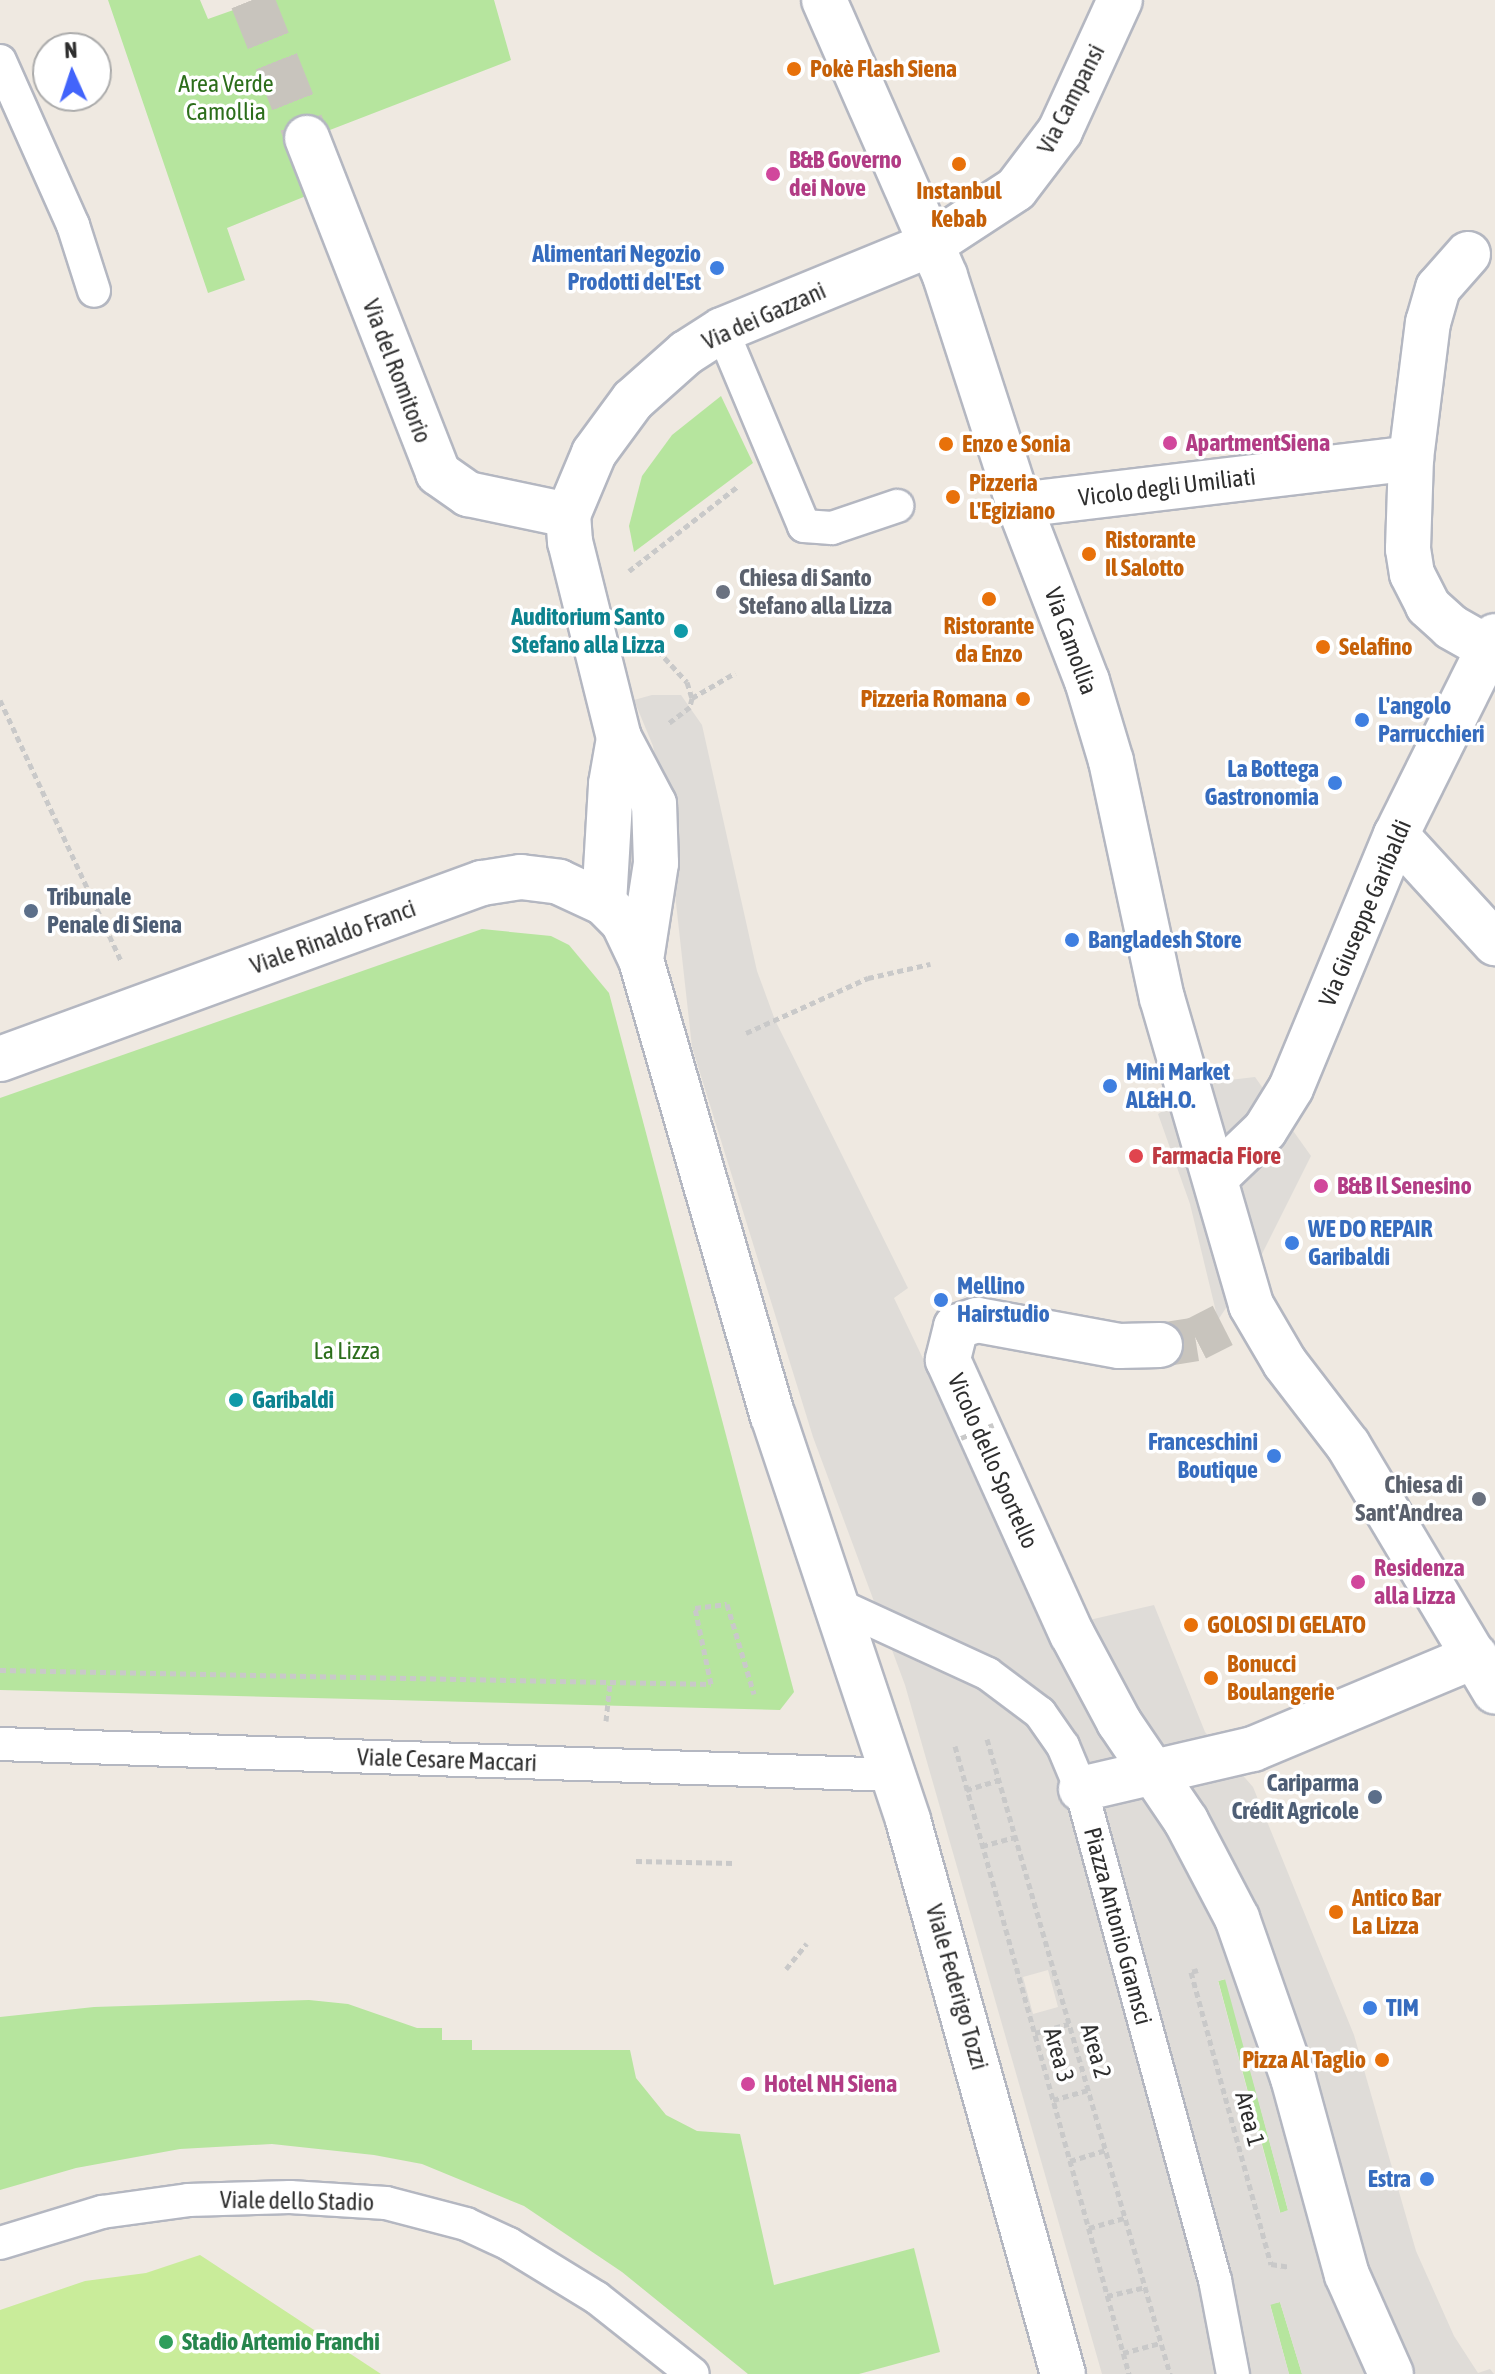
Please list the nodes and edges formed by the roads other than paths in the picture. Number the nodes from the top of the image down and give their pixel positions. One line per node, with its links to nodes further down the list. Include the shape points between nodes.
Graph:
1 (824, 0): 5 (street, Via Camollia)
2 (1120, 0): 5 (street, Via Campansi, via 1060,131 1036,167 992,208)
3 (0, 61): 7 (lane, via 73,225)
4 (307, 138): 12 (street, Via del Romitorio, via 438,473 468,494)
5 (932, 244): 8 (street, Via dei Gazzani); 10 (street, Via Camollia)
6 (1468, 254): 9 (street, via 1447,275 1432,303)
7 (94, 291)
8 (722, 330): 11 (lane, via 804,526 832,528); 12 (street, Via dei Gazzani, via 669,366 633,400 594,453)
9 (1411, 458): 10 (street, Vicolo degli Umiliati); 13 (street, via 1408,549 1420,593 1438,618)
10 (1033, 503): 21 (street, Via Camollia, via 1111,761 1162,998)
11 (897, 506)
12 (568, 515): 15 (street, Via dei Gazzani, via 575,571)
13 (1492, 642): 14 (street, Via Giuseppe Garibaldi)
14 (1482, 693): 16 (street, Via Giuseppe Garibaldi)
15 (619, 738): 17 (street, Via dei Gazzani); 19 (street, Via dei Gazzani, via 647,785 657,827)
16 (1396, 835): 18 (street); 21 (street, Via Giuseppe Garibaldi, via 1283,1103 1255,1142)
17 (604, 903): 19 (street, Viale Rinaldo Franci, via 623,922); 20 (street, Viale Rinaldo Franci, via 543,878 482,883)
18 (1495, 943)
19 (641, 960): 23 (street, via 755,1357)
20 (0, 1059)
21 (1217, 1176): 24 (street, Via Camollia, via 1237,1315 1285,1363 1348,1445)
22 (1160, 1345): 27 (street, Vicolo dello Sportello, via 1119,1346 977,1320 956,1327 948,1360 1072,1634 1119,1722)
23 (836, 1604): 26 (street, Viale Federigo Tozzi); 28 (lane, Piazza Antonio Gramsci, via 1005,1684 1052,1727)
24 (1485, 1674): 27 (street)
25 (0, 1744): 26 (lane, Viale Cesare Maccari)
26 (895, 1775): 31 (street, Viale Federigo Tozzi, via 991,2102)
27 (1155, 1775): 28 (street); 33 (street, via 1186,1821 1253,1955 1347,2275)
28 (1081, 1789): 32 (lane, Piazza Antonio Gramsci, via 1215,2280)
29 (0, 2243): 30 (lane, Viale dello Stadio, via 91,2214 188,2200 290,2197 386,2203 466,2224 509,2244 597,2298)
30 (693, 2374)
31 (1063, 2374)
32 (1233, 2374)
33 (1391, 2374)

